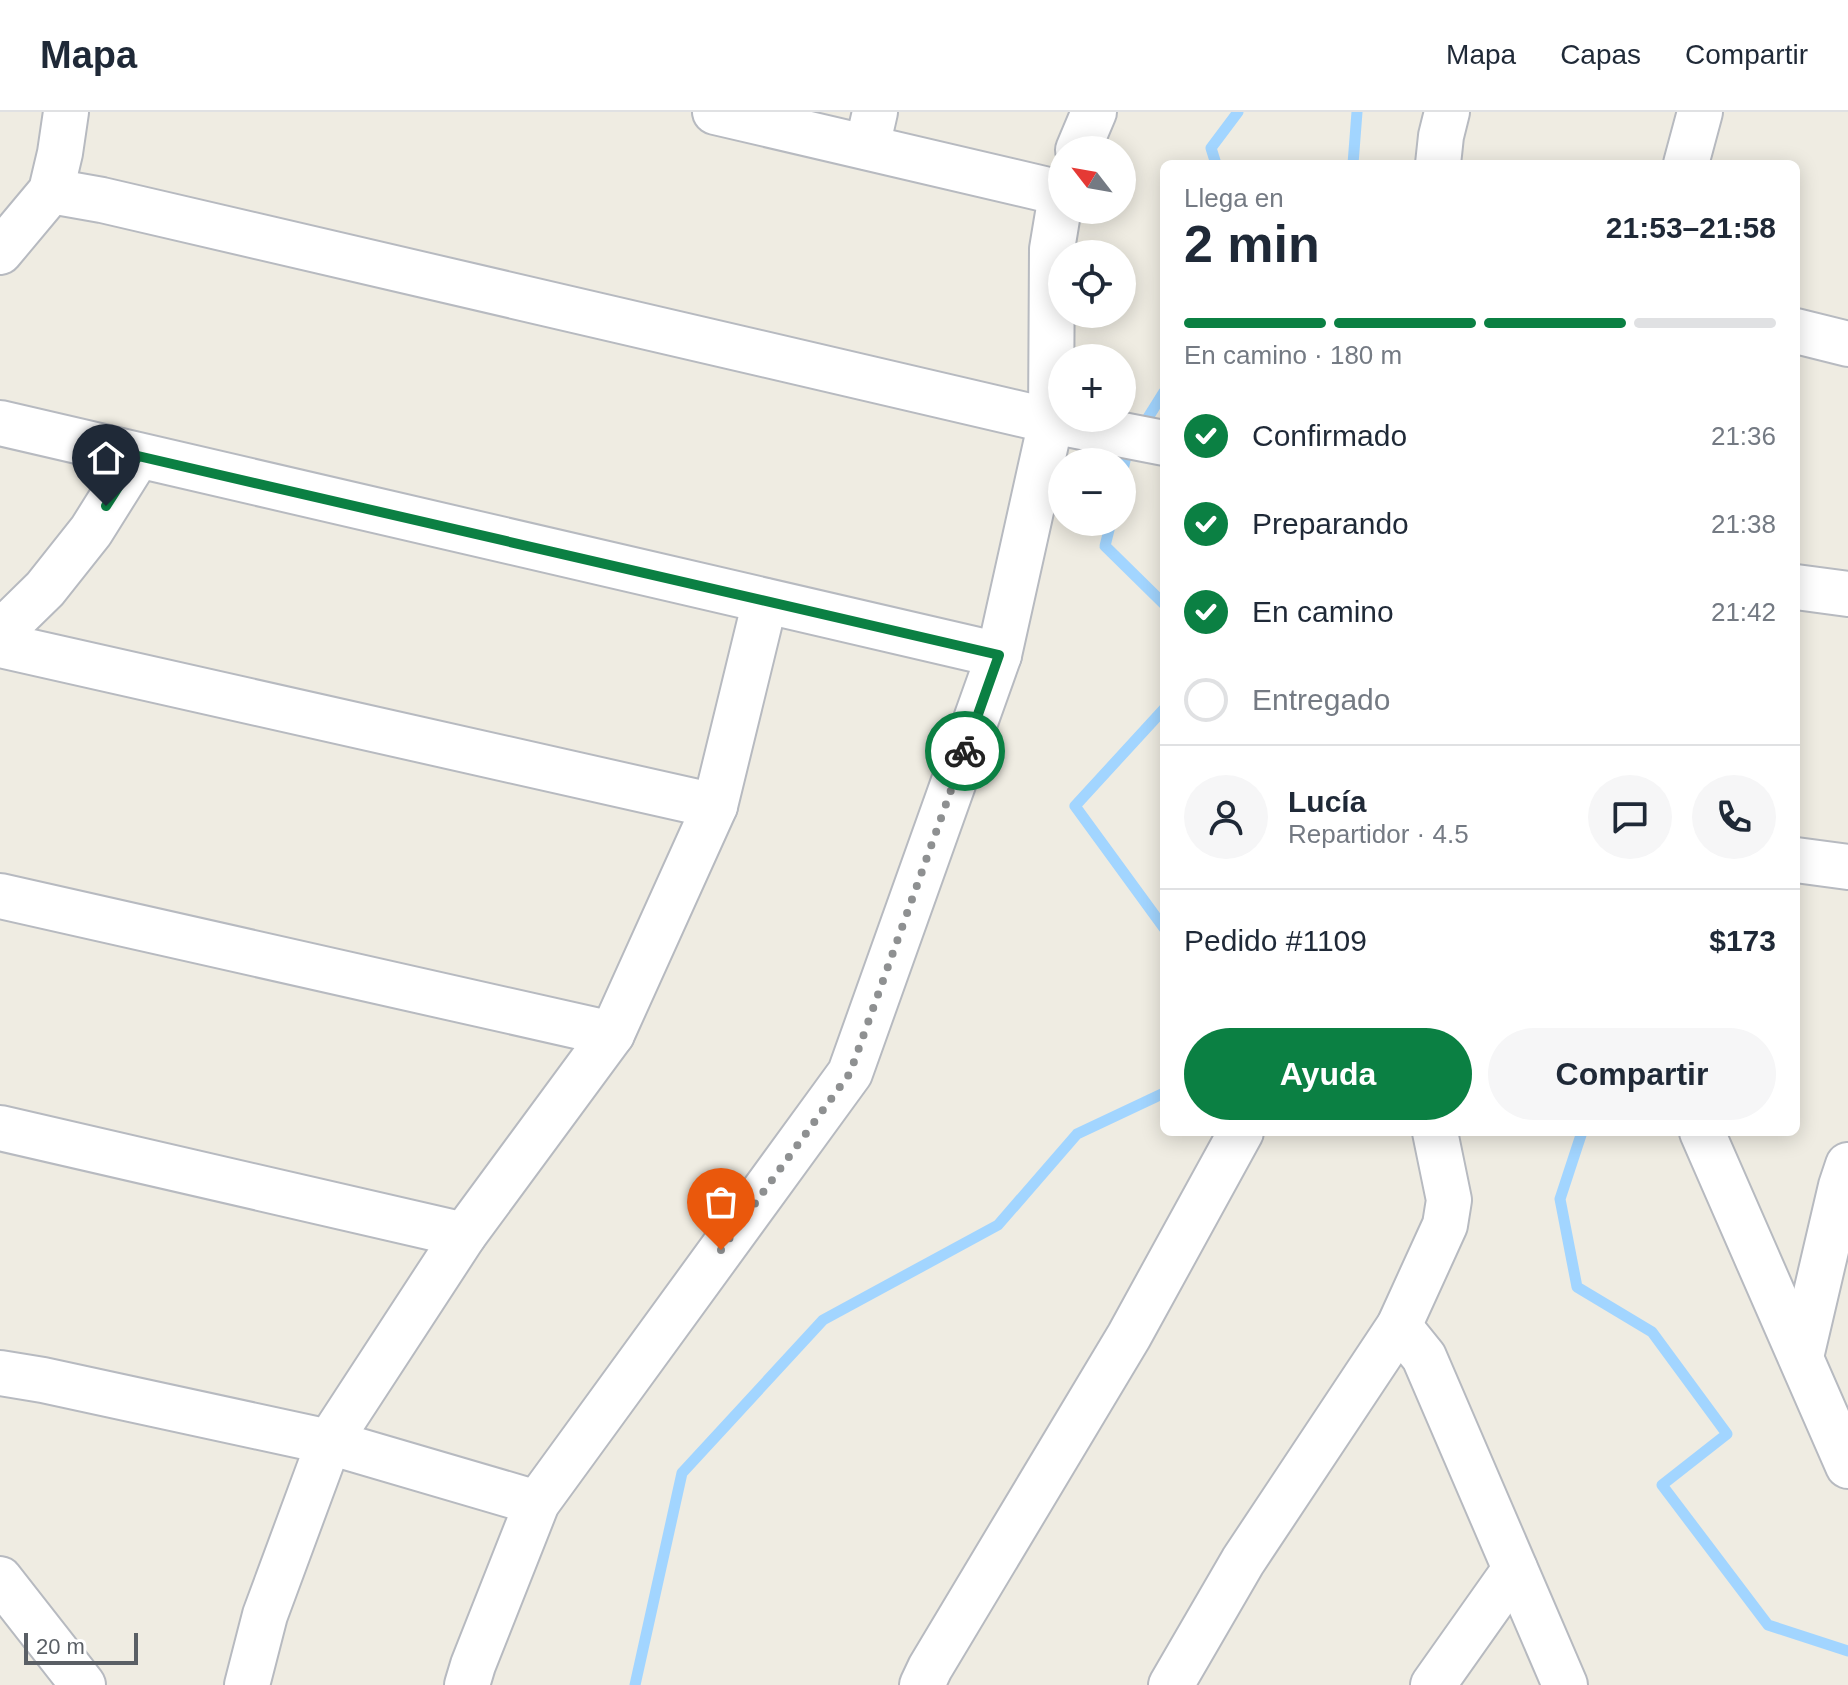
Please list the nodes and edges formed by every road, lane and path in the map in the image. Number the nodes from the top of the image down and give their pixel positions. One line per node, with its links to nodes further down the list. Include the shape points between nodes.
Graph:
1 (66, 112): 11 (street)
2 (715, 112): 6 (street)
3 (1094, 112): 7 (street)
4 (1447, 112): 8 (street)
5 (1700, 112): 9 (street)
6 (871, 130): 10 (street)
7 (1084, 136)
8 (1438, 160)
9 (1687, 160)
10 (1048, 187)
11 (51, 191): 13 (street); 17 (street)
12 (1056, 224): 15 (street)
13 (0, 252)
14 (1800, 332): 16 (street)
15 (1051, 344)
16 (1848, 344)
17 (1048, 420)
18 (0, 423): 22 (street)
19 (1049, 432): 28 (street)
20 (1108, 432): 21 (street)
21 (1160, 442)
22 (138, 456): 25 (street); 26 (street, via 91,531 45,589)
23 (1800, 588): 24 (street)
24 (1848, 594)
25 (765, 601): 28 (street); 29 (street)
26 (0, 633)
27 (0, 645): 29 (street)
28 (999, 655): 45 (street, via 850,1073)
29 (715, 806): 33 (street)
30 (1800, 861): 31 (street)
31 (1848, 867)
32 (0, 896): 33 (street)
33 (612, 1034): 39 (street)
34 (0, 1128): 39 (street)
35 (1239, 1136): 51 (street, via 1129,1336)
36 (1436, 1136): 40 (street, via 1449,1200 1445,1225)
37 (1704, 1136): 41 (street)
38 (1848, 1165): 41 (street)
39 (464, 1235): 43 (street)
40 (1399, 1326): 46 (street, via 1424,1357); 52 (street, via 1243,1561)
41 (1801, 1357): 44 (street)
42 (0, 1373): 43 (street)
43 (329, 1442): 45 (street); 49 (street, via 265,1615)
44 (1848, 1466)
45 (537, 1503): 50 (street)
46 (1515, 1569): 53 (street); 54 (street)
47 (0, 1579): 48 (street)
48 (83, 1685)
49 (247, 1685)
50 (467, 1685)
51 (922, 1685)
52 (1171, 1685)
53 (1433, 1685)
54 (1565, 1685)

